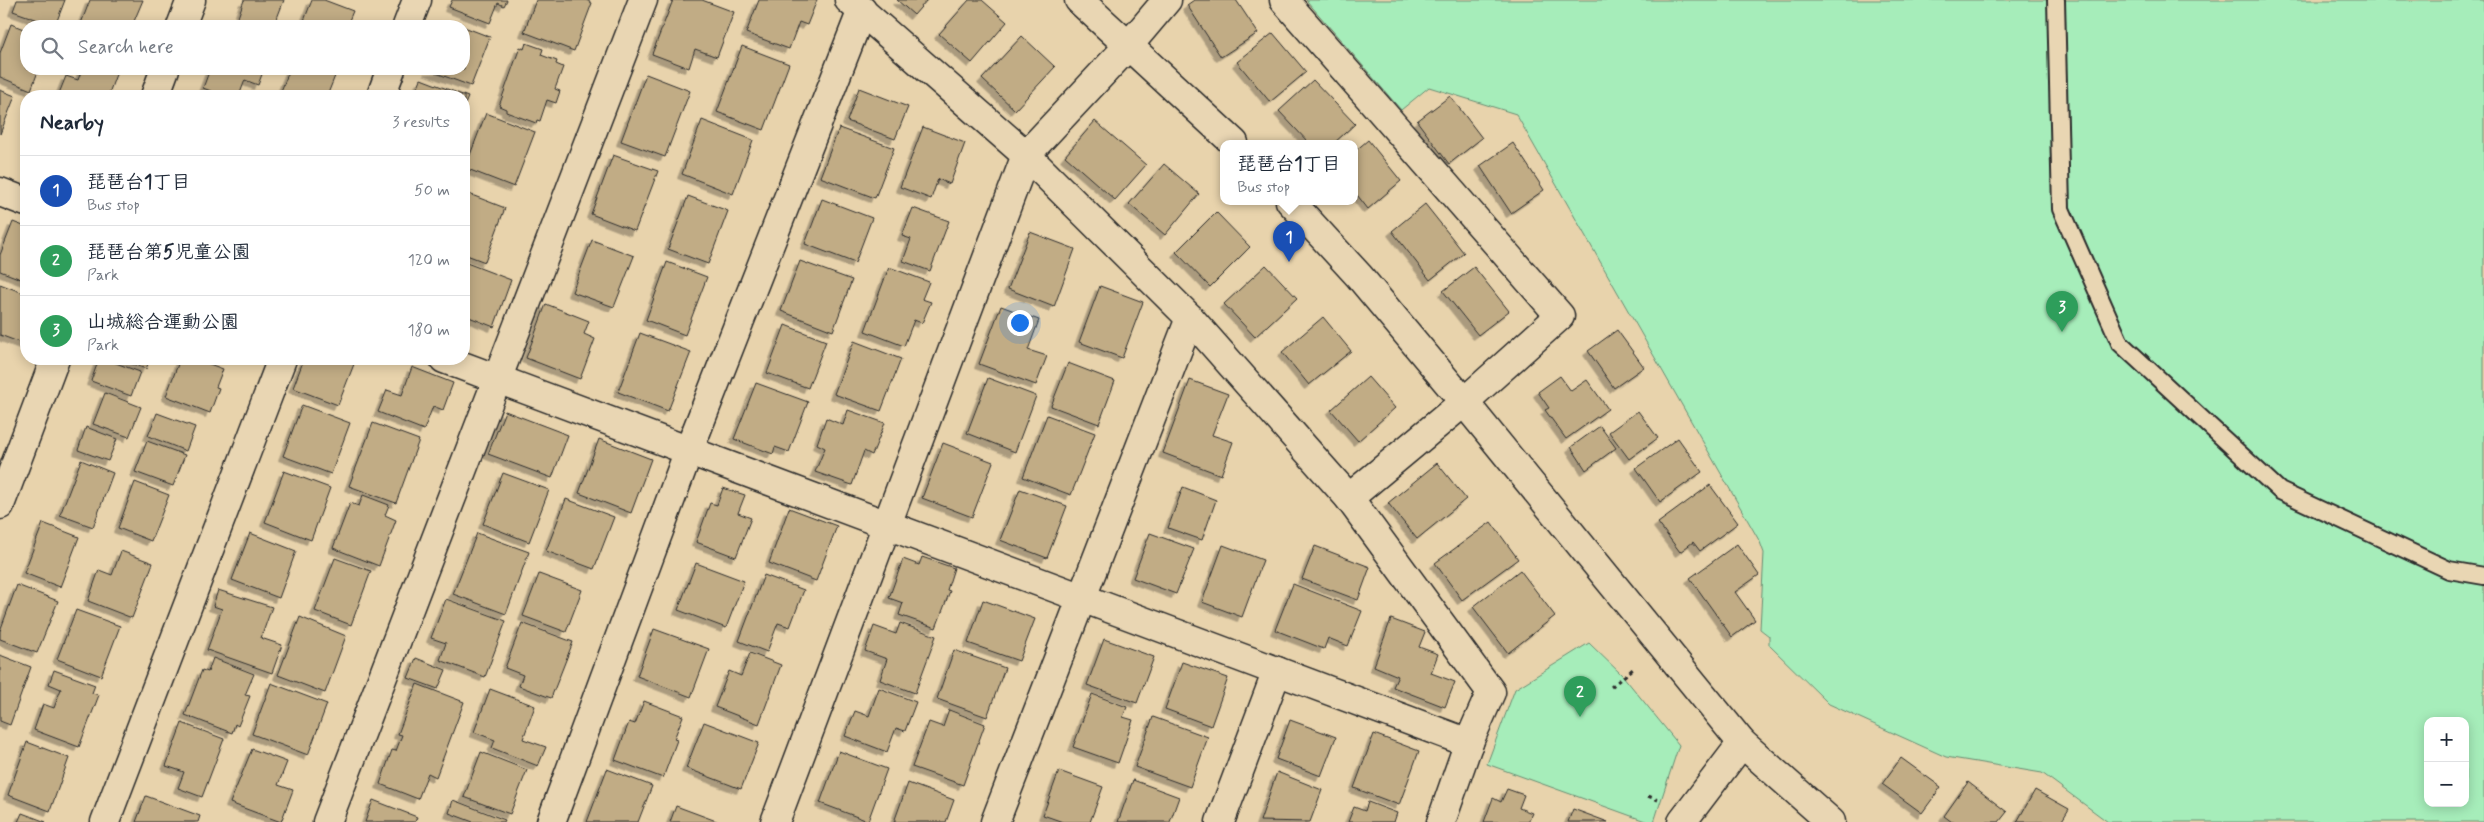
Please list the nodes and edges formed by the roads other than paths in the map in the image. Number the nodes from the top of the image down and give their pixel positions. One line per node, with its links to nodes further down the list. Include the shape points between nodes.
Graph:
1 (191, 0): 9 (street)
2 (417, 0): 10 (street)
3 (643, 0): 25 (street)
4 (1078, 0): 11 (street)
5 (1167, 0): 11 (street)
6 (1284, 0): 26 (street, via 1560,316)
7 (2056, 0): 31 (lane, via 2062,209 2120,343 2280,491 2449,570)
8 (856, 5): 17 (street); 27 (street)
9 (183, 20)
10 (409, 20)
11 (1129, 46): 16 (street); 17 (street)
12 (163, 75): 14 (street)
13 (389, 75): 15 (street)
14 (157, 90)
15 (383, 90)
16 (1231, 140)
17 (1026, 155): 21 (street); 30 (street)
18 (0, 192): 19 (street)
19 (20, 200)
20 (1294, 205): 26 (street, via 1359,276)
21 (1190, 318): 28 (street); 32 (street)
22 (54, 365): 29 (street)
23 (280, 365): 36 (street)
24 (460, 365): 25 (street)
25 (497, 379): 27 (street); 37 (street)
26 (1464, 402): 28 (street); 35 (street)
27 (688, 450): 30 (street); 38 (street)
28 (1349, 498): 34 (street, via 1491,692)
29 (0, 505)
30 (886, 524): 32 (street); 39 (street)
31 (2484, 576)
32 (1082, 598): 33 (street); 40 (street)
33 (1277, 671): 34 (street); 41 (street)
34 (1469, 743): 42 (street)
35 (1742, 743): 43 (street); 44 (street)
36 (105, 822)
37 (326, 822)
38 (551, 822)
39 (775, 822)
40 (995, 822)
41 (1220, 822)
42 (1441, 822)
43 (1682, 822)
44 (1831, 822)

